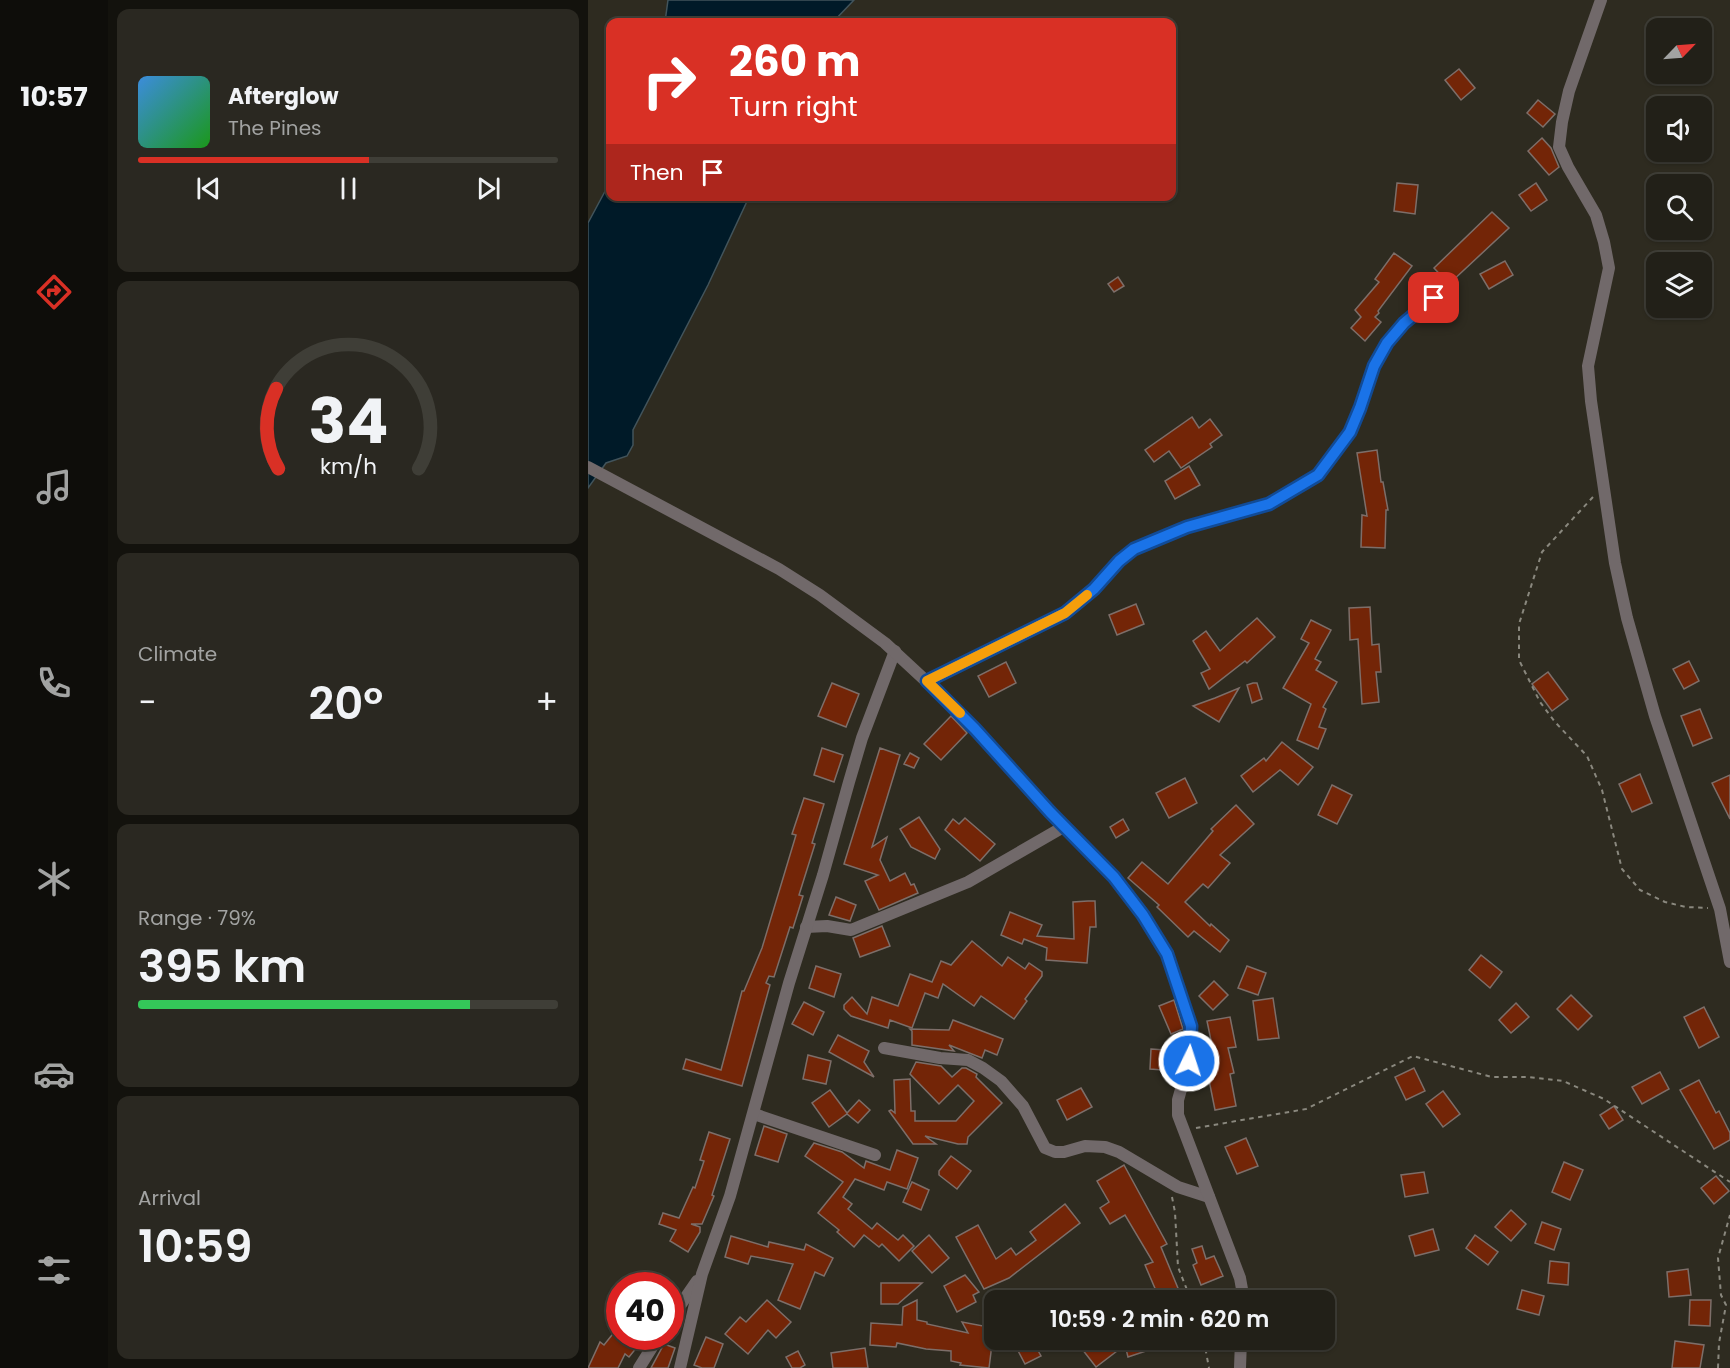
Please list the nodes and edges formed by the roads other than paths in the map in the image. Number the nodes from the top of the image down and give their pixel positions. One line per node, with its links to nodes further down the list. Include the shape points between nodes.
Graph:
1 (1601, 0): 8 (street, via 1569,91 1559,147 1596,215 1609,268 1588,366 1591,401 1615,563 1641,672 1720,909)
2 (1434, 298): 5 (street, via 1387,343 1374,366 1350,432 1318,475 1269,504 1187,527 1134,549 1065,613)
3 (588, 467): 4 (street, via 779,569)
4 (895, 651): 5 (street); 7 (street, via 862,738)
5 (927, 681): 6 (street)
6 (1065, 826): 7 (street, via 968,882 851,930); 12 (street, via 1129,895 1167,954 1191,1026 1189,1061 1178,1115)
7 (806, 927): 10 (street)
8 (1730, 962)
9 (884, 1048): 12 (street, via 968,1060 1001,1081 1023,1106 1045,1148 1055,1152 1105,1147 1178,1187)
10 (754, 1114): 11 (street); 13 (street)
11 (875, 1155)
12 (1209, 1197): 14 (street)
13 (702, 1274): 15 (street); 19 (street)
14 (1242, 1290)
15 (684, 1300)
16 (650, 1350): 18 (street)
17 (1241, 1350): 20 (street)
18 (639, 1368)
19 (680, 1368)
20 (1240, 1368)

